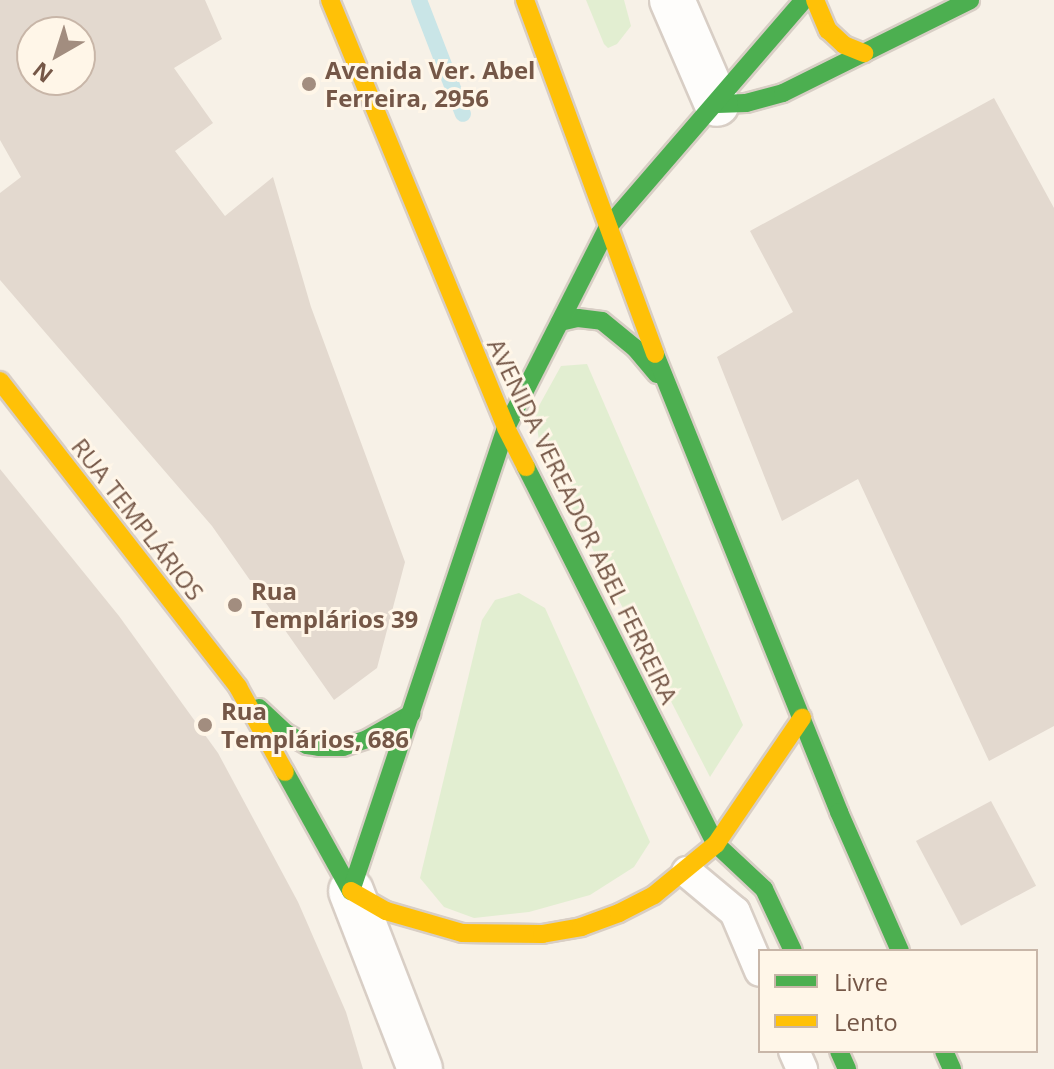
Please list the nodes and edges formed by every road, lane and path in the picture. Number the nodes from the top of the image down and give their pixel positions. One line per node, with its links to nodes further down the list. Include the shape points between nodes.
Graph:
1 (330, 0): 13 (main road, AVENIDA VEREADOR ABEL FERREIRA)
2 (525, 0): 9 (main road)
3 (672, 0): 8 (street)
4 (804, 0): 8 (main road)
5 (815, 0): 7 (main road, via 828,30 844,45)
6 (970, 0): 7 (main road)
7 (864, 53): 8 (main road, via 783,93)
8 (717, 104): 9 (main road)
9 (608, 227): 10 (main road); 12 (main road)
10 (560, 322): 12 (main road, via 602,321 635,348); 13 (main road)
11 (0, 381): 14 (main road, RUA TEMPLÁRIOS)
12 (666, 385): 16 (main road)
13 (506, 428): 15 (main road); 17 (main road, AVENIDA VEREADOR ABEL FERREIRA)
14 (238, 687): 15 (main road, RUA TEMPLÁRIOS, via 286,733 307,745 343,747); 19 (main road, RUA TEMPLÁRIOS)
15 (411, 714): 19 (main road)
16 (802, 718): 17 (main road); 21 (main road)
17 (716, 844): 18 (main road); 20 (main road, AVENIDA VEREADOR ABEL FERREIRA, via 764,889)
18 (687, 872): 19 (main road, via 654,895 594,922 502,937 423,924); 22 (lane, via 735,912)
19 (351, 891): 23 (street)
20 (792, 949)
21 (899, 949)
22 (758, 966)
23 (420, 1069)

